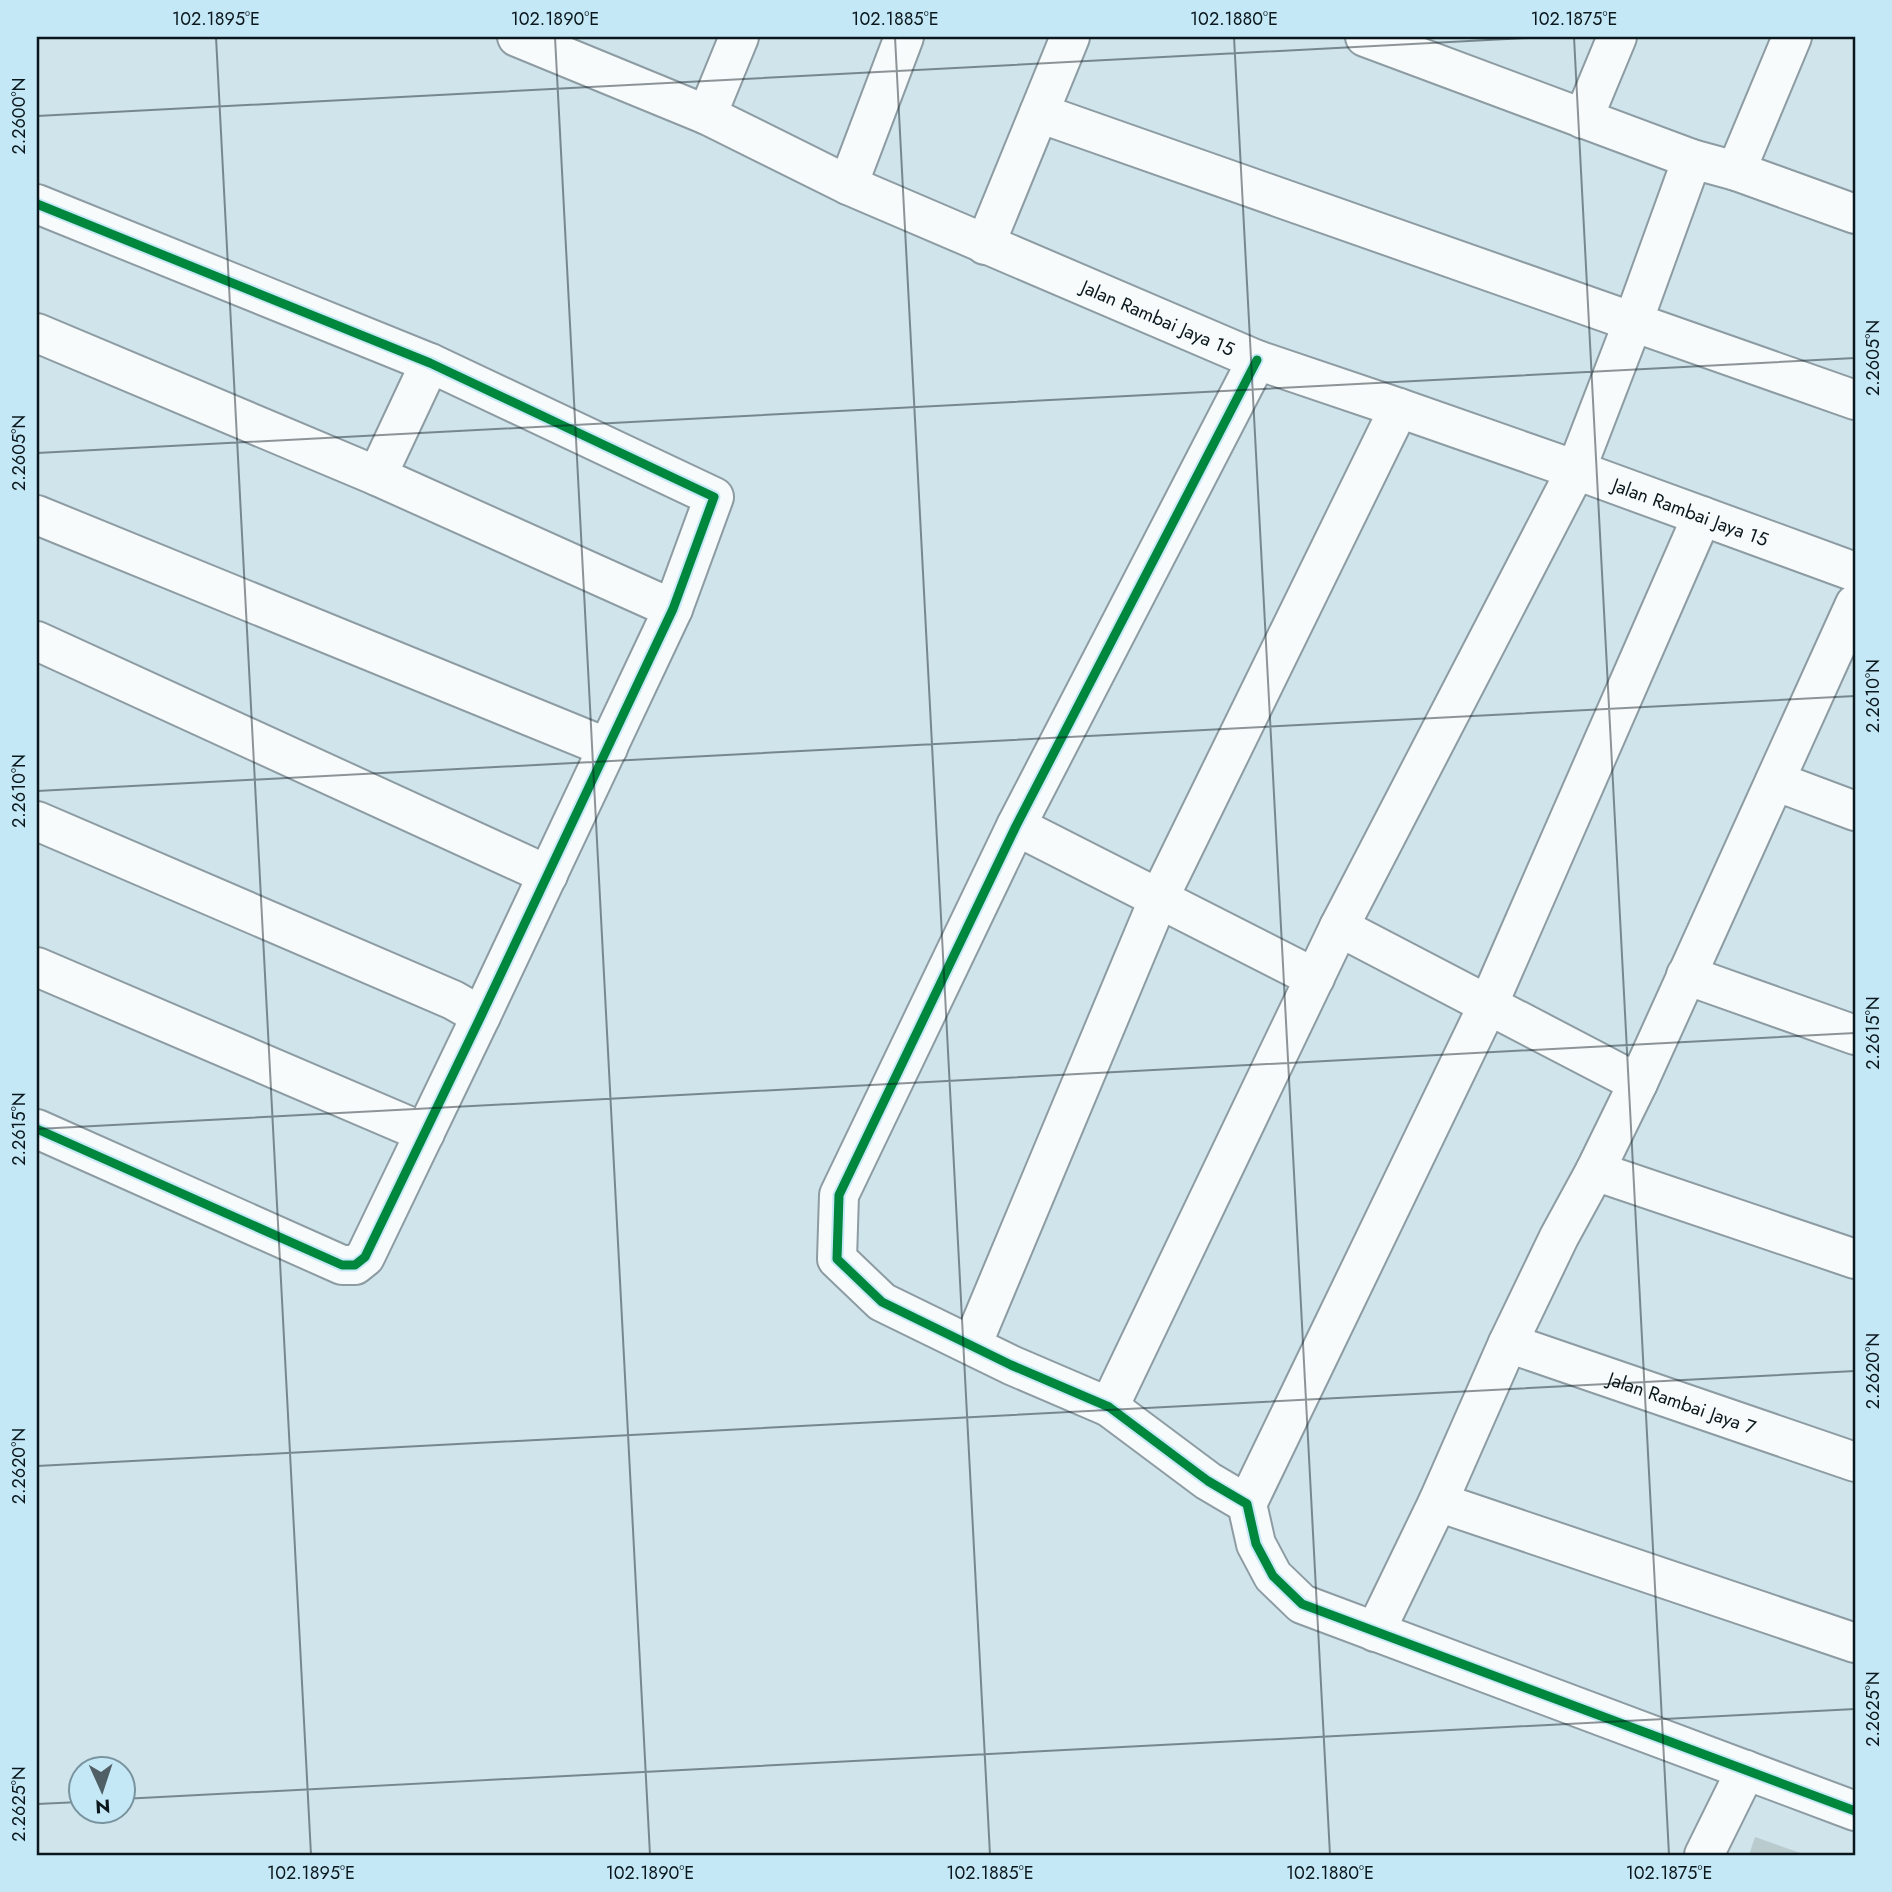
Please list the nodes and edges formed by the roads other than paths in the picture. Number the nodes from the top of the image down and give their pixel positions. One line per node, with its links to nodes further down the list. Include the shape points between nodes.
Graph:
1 (517, 37): 10 (street, Jalan Rambai Jaya 15)
2 (738, 37): 10 (street)
3 (904, 37): 14 (street)
4 (1070, 37): 9 (street)
5 (1365, 37): 8 (street)
6 (1617, 37): 11 (street)
7 (1792, 37): 13 (street)
8 (1430, 48): 11 (street)
9 (1039, 113): 17 (street); 18 (street)
10 (707, 115): 14 (street, Jalan Rambai Jaya 15)
11 (1583, 118): 12 (street)
12 (1692, 159): 13 (street); 18 (street)
13 (1736, 171): 16 (street)
14 (848, 186): 17 (street, Jalan Rambai Jaya 15)
15 (37, 204): 21 (street)
16 (1855, 214)
17 (985, 245): 20 (street, Jalan Rambai Jaya 15)
18 (1633, 322): 22 (street); 24 (street)
19 (37, 333): 25 (street)
20 (1257, 360): 23 (street, Jalan Rambai Jaya 15); 36 (street)
21 (430, 363): 25 (street); 30 (street, via 714,497)
22 (1855, 400)
23 (1399, 408): 24 (street, Jalan Rambai Jaya 15); 38 (street)
24 (1576, 470): 27 (street, Jalan Rambai Jaya 15); 39 (street)
25 (377, 476): 30 (street)
26 (37, 515): 32 (street)
27 (1702, 516): 28 (street, Jalan Rambai Jaya 15); 43 (street)
28 (1855, 572)
29 (1855, 604): 33 (street)
30 (673, 609): 32 (street)
31 (37, 641): 37 (street)
32 (608, 748): 37 (street)
33 (1775, 781): 34 (street); 41 (street)
34 (1855, 811)
35 (37, 821): 44 (street)
36 (1016, 826): 38 (street); 52 (street, via 839,1195 837,1259 882,1302)
37 (548, 875): 44 (street)
38 (1159, 898): 42 (street); 52 (street)
39 (1339, 927): 42 (street); 43 (street)
40 (37, 967): 48 (street)
41 (1686, 975): 45 (street); 46 (street)
42 (1315, 978): 53 (street)
43 (1488, 1005): 46 (street); 56 (street)
44 (481, 1016): 48 (street)
45 (1855, 1035)
46 (1638, 1083): 49 (street)
47 (37, 1129): 48 (street, via 342,1265 355,1265 365,1257)
48 (425, 1133)
49 (1595, 1171): 50 (street); 51 (street)
50 (1855, 1259)
51 (1508, 1343): 54 (street, Jalan Rambai Jaya 7); 55 (street)
52 (971, 1345): 53 (street)
53 (1109, 1407): 56 (street)
54 (1855, 1462)
55 (1438, 1502): 57 (street); 58 (street)
56 (1247, 1504): 57 (street, via 1256,1544 1273,1576 1302,1604)
57 (1375, 1632): 59 (street)
58 (1855, 1643)
59 (1746, 1770): 60 (street); 61 (street)
60 (1855, 1811)
61 (1704, 1855)

